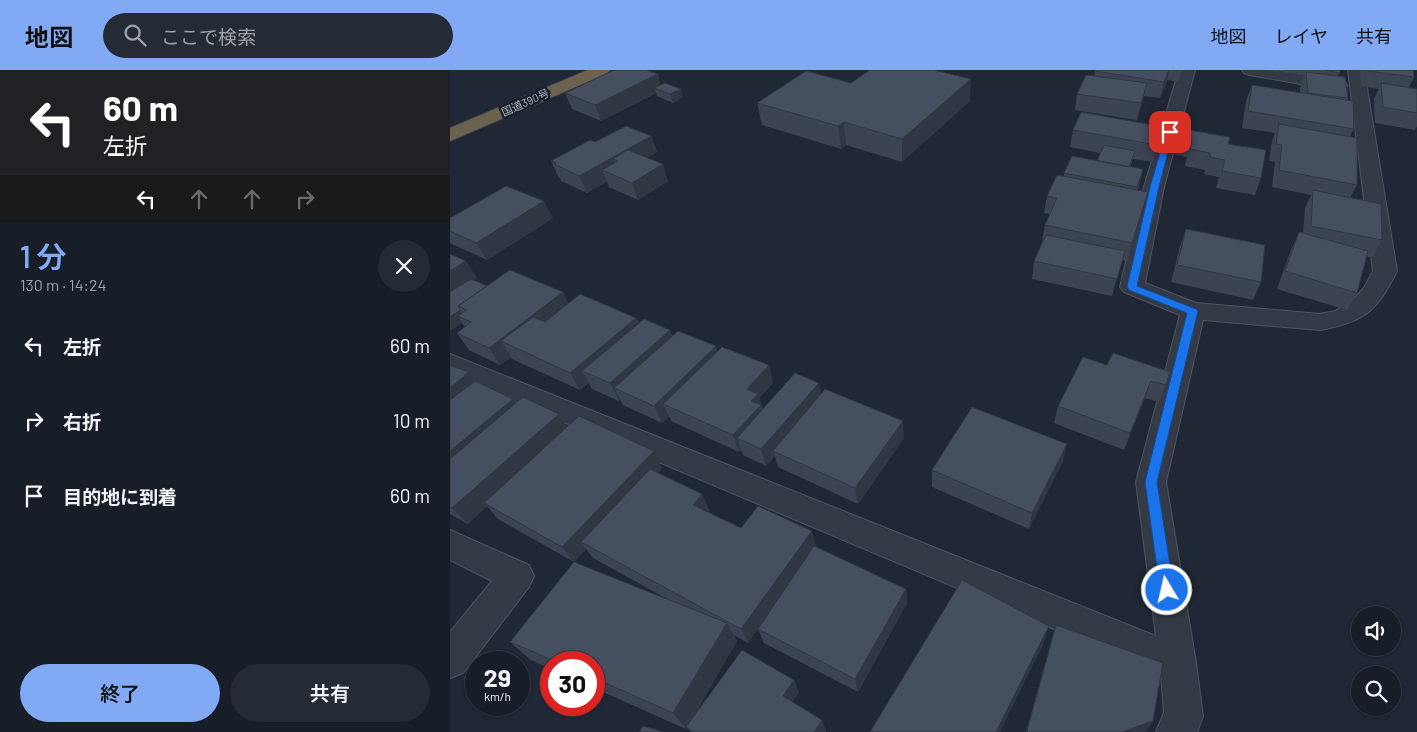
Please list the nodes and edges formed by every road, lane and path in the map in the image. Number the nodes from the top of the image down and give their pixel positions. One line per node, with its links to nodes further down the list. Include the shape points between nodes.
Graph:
1 (602, 70): 5 (highway, 国道390号)
2 (1187, 70): 6 (street, via 1154,187 1132,287)
3 (1250, 70): 4 (street)
4 (1358, 80): 6 (street, via 1386,271 1375,292 1360,309 1341,319 1320,322)
5 (450, 135)
6 (1193, 311): 10 (street, via 1151,482)
7 (450, 363): 10 (street)
8 (450, 544): 9 (street, via 517,576)
9 (450, 660)
10 (1178, 663): 11 (street, via 1184,717)
11 (1175, 732)

